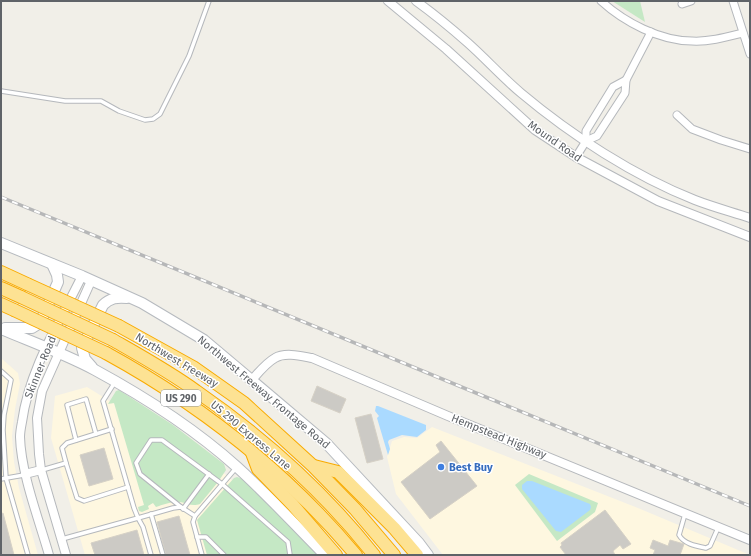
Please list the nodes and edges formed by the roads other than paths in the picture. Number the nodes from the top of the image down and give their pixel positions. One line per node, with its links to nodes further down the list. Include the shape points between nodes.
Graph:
1 (208, 1): 12 (lane, via 189,56 160,114 153,118 145,120 134,117 101,101 65,101)
2 (388, 1): 16 (street, Mound Road, via 446,49 535,130)
3 (416, 1): 14 (street, Mound Road, via 464,39 521,93)
4 (601, 1): 8 (street, via 627,20)
5 (691, 1): 7 (street)
6 (733, 1): 9 (street)
7 (682, 4)
8 (651, 32): 9 (street, via 691,41); 11 (street)
9 (744, 33): 10 (street)
10 (750, 54)
11 (626, 80): 14 (street, via 613,87 586,131); 14 (street, via 625,93 613,112 597,136)
12 (1, 91)
13 (677, 115): 15 (street, via 692,129)
14 (586, 141): 16 (street); 17 (street, Mound Road, via 670,189)
15 (750, 149)
16 (576, 157): 18 (street, Mound Road, via 658,201)
17 (750, 218)
18 (750, 237)
19 (1, 243): 20 (main road, Northwest Freeway Frontage Road)
20 (52, 264): 22 (main road, Northwest Freeway Frontage Road); 26 (main road, via 58,282 40,323 32,328)
21 (1, 272): 40 (highway, Northwest Freeway / US 290, bridge, via 119,326 193,367 244,403)
22 (87, 279): 24 (main road, Northwest Freeway Frontage Road); 27 (street, Skinner Road); 28 (street, Skinner Road)
23 (1, 288): 70 (highway, US 290 Express Lane, bridge, via 113,340 196,390 266,445 315,490)
24 (131, 298): 29 (main road, via 115,297 103,305 82,348 85,359); 31 (main road, Northwest Freeway Frontage Road, via 204,340)
25 (1, 304): 38 (highway, US 290, bridge, via 106,353 138,371 186,402)
26 (1, 328): 27 (main road)
27 (47, 347): 28 (main road); 44 (street, Skinner Road, via 32,381 24,410 20,437)
28 (60, 353): 29 (main road); 43 (street, Skinner Road, via 42,391 37,418)
29 (94, 370): 32 (main road)
30 (1, 371): 34 (lane, via 11,380)
31 (252, 380): 51 (street, Hempstead Highway, via 275,358 286,355 312,358); 73 (main road, Northwest Freeway Frontage Road, via 326,443)
32 (115, 382): 33 (lane, via 103,401); 42 (main road, via 187,427)
33 (112, 429): 35 (lane); 49 (lane)
34 (2, 430): 37 (lane)
35 (96, 434): 36 (lane); 36 (lane, via 86,400 67,404)
36 (76, 440): 39 (lane, via 62,448)
37 (2, 448): 41 (lane)
38 (252, 451): 68 (highway, via 258,470 292,504); 69 (highway, US 290, via 303,498)
39 (66, 463): 43 (lane); 49 (lane, via 77,498 84,500)
40 (313, 466): 71 (highway, Northwest Freeway / US 290, via 355,509); 72 (highway, via 338,472)
41 (3, 467): 47 (lane)
42 (237, 467): 48 (lane); 67 (main road)
43 (41, 470): 44 (street); 57 (street, Skinner Road)
44 (25, 474): 47 (lane); 60 (street, Skinner Road)
45 (209, 474): 48 (lane); 50 (lane); 50 (lane, via 162,440 151,440 136,463 140,474)
46 (1, 478): 47 (lane)
47 (6, 478): 59 (lane)
48 (222, 484): 53 (lane); 66 (lane, via 288,542)
49 (128, 487): 54 (lane)
50 (182, 508): 52 (lane); 53 (lane)
51 (685, 513): 55 (street, Hempstead Highway); 55 (lane, via 679,535 689,544 706,548 710,546)
52 (151, 514): 54 (lane); 63 (lane)
53 (195, 516): 56 (lane, via 193,522)
54 (138, 518): 57 (lane); 62 (lane)
55 (718, 527): 58 (street, Hempstead Highway)
56 (197, 537): 64 (lane); 65 (lane, via 206,537)
57 (61, 540): 61 (street, Skinner Road)
58 (750, 540)
59 (28, 555)
60 (49, 555)
61 (66, 555)
62 (151, 555)
63 (163, 555)
64 (202, 555)
65 (224, 555)
66 (290, 555)
67 (325, 555)
68 (336, 555)
69 (356, 555)
70 (374, 555)
71 (394, 555)
72 (417, 555)
73 (428, 555)

